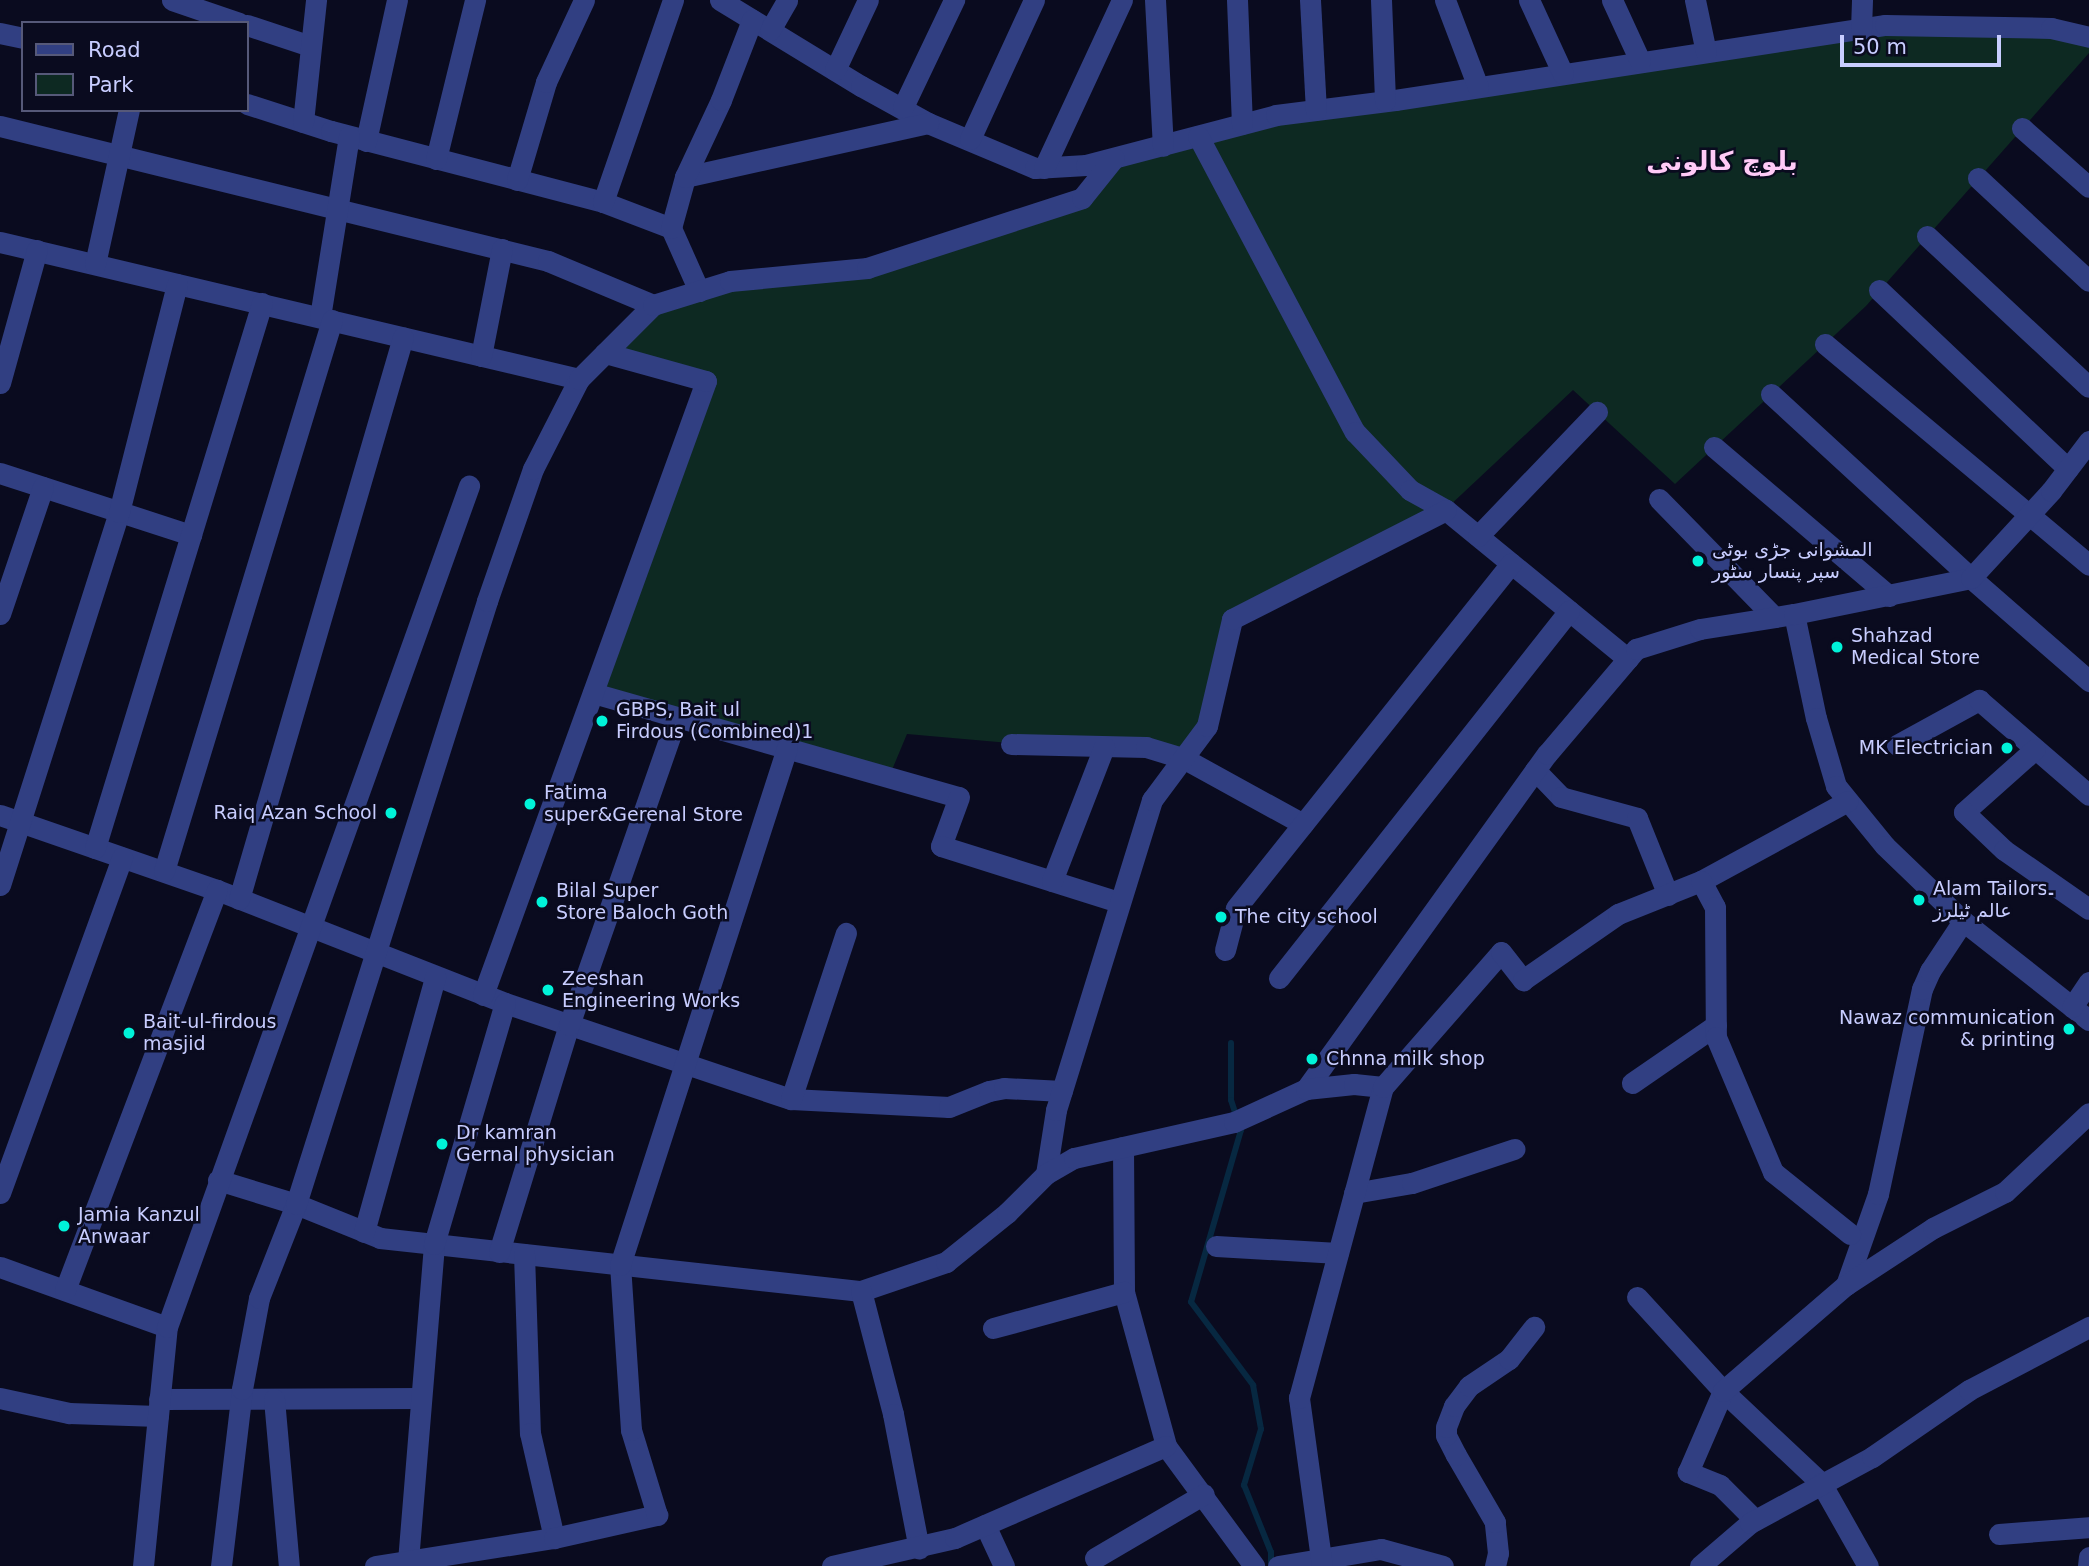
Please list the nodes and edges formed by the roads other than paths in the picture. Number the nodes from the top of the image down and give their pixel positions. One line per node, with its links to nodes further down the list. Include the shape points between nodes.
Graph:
1 (172, 0): 22 (street)
2 (316, 0): 30 (street)
3 (397, 0): 47 (street)
4 (475, 0): 52 (street)
5 (584, 0): 56 (street, via 546,82)
6 (673, 0): 58 (street)
7 (720, 0): 25 (street)
8 (787, 0): 25 (street)
9 (869, 0): 33 (street)
10 (954, 0): 38 (street)
11 (1034, 0): 48 (street)
12 (1122, 0): 53 (street)
13 (1155, 0): 49 (street)
14 (1237, 0): 43 (street)
15 (1310, 0): 39 (street)
16 (1381, 0): 36 (street)
17 (1445, 0): 35 (street)
18 (1529, 0): 34 (street)
19 (1612, 0): 32 (street)
20 (1695, 0): 31 (street)
21 (1862, 0): 26 (street)
22 (207, 6): 23 (street)
23 (235, 21)
24 (248, 25): 30 (street)
25 (761, 25): 33 (street); 54 (street)
26 (1861, 29): 28 (street, via 1885,25 2051,28); 31 (street)
27 (0, 33): 29 (street)
28 (2089, 37)
29 (21, 38)
30 (310, 46): 41 (street)
31 (1706, 52): 32 (street)
32 (1640, 61): 34 (street)
33 (835, 70): 38 (street)
34 (1563, 74): 35 (street)
35 (1478, 87): 36 (street)
36 (1385, 101): 39 (street)
37 (248, 104): 41 (street)
38 (903, 107): 42 (street)
39 (1316, 110): 43 (street)
40 (129, 112): 50 (street)
41 (303, 122): 47 (street)
42 (928, 122): 48 (street); 54 (street)
43 (1242, 124): 46 (street)
44 (0, 126): 50 (street)
45 (2022, 128): 57 (street)
46 (1198, 136): 49 (street); 88 (street, via 1355,432 1410,490)
47 (357, 138): 52 (street); 59 (street)
48 (970, 139): 53 (street, via 1035,168)
49 (1163, 146): 51 (street)
50 (119, 155): 59 (street); 65 (street)
51 (1114, 158): 53 (street); 69 (street, via 1082,198 867,268 730,282)
52 (436, 159): 56 (street)
53 (1044, 167)
54 (685, 177): 60 (street)
55 (1978, 178): 66 (street)
56 (517, 180): 58 (street)
57 (2089, 187)
58 (603, 202): 60 (street)
59 (337, 209): 63 (street); 72 (street)
60 (671, 228): 69 (street)
61 (1927, 236): 79 (street)
62 (0, 242): 64 (street)
63 (502, 249): 71 (street, via 548,261); 76 (street)
64 (37, 250): 65 (street); 78 (street)
65 (95, 264): 67 (street)
66 (2089, 281)
67 (177, 284): 70 (street); 89 (street)
68 (1879, 290): 83 (street)
69 (699, 291): 71 (street)
70 (262, 303): 72 (street); 91 (street)
71 (653, 305): 75 (street)
72 (326, 319): 73 (street); 117 (street)
73 (403, 337): 76 (street); 123 (street)
74 (1825, 344): 90 (street)
75 (605, 353): 77 (street); 102 (street, via 706,381)
76 (481, 356): 77 (street)
77 (579, 379): 130 (street, via 533,470)
78 (0, 383)
79 (2089, 387)
80 (1771, 394): 95 (street)
81 (1597, 412): 92 (street)
82 (1714, 447): 96 (street)
83 (2081, 457): 90 (street)
84 (0, 473): 86 (street)
85 (469, 486): 127 (street)
86 (43, 487): 89 (street); 98 (street)
87 (1659, 499): 99 (street)
88 (1446, 510): 92 (street); 109 (street, via 1232,619 1207,726)
89 (119, 512): 91 (street); 113 (street)
90 (2028, 516): 94 (street); 95 (street)
91 (191, 535): 115 (street)
92 (1478, 536): 93 (street)
93 (1511, 563): 97 (street); 114 (street)
94 (2089, 565)
95 (1971, 578): 96 (street); 101 (street)
96 (1889, 596): 99 (street)
97 (1569, 611): 100 (street); 132 (street)
98 (0, 614)
99 (1784, 616): 100 (street, via 1700,629 1636,649); 112 (street, via 1832,775)
100 (1628, 659): 110 (street)
101 (2089, 681)
102 (593, 693): 103 (street); 134 (street)
103 (677, 717): 107 (street); 137 (street)
104 (1011, 744): 106 (street)
105 (1897, 746): 108 (street, via 1979,700)
106 (1104, 747): 109 (street, via 1146,747); 118 (street)
107 (787, 748): 118 (street, via 959,797 942,846); 139 (street)
108 (2035, 749): 111 (street); 125 (street, via 1964,812 2004,850)
109 (1183, 758): 114 (street); 124 (street, via 1152,800)
110 (1535, 770): 122 (street, via 1561,797 1637,818); 142 (street)
111 (2089, 795)
112 (1848, 801): 119 (street); 126 (street, via 1885,846)
113 (9, 818): 115 (street); 120 (street)
114 (1303, 824): 129 (street, via 1236,908)
115 (95, 848): 116 (street)
116 (122, 858): 117 (street); 150 (street)
117 (164, 872): 121 (street)
118 (1052, 881): 124 (street)
119 (1701, 881): 122 (street); 138 (street, via 1715,907)
120 (0, 885)
121 (217, 890): 123 (street); 163 (street)
122 (1668, 895): 141 (street, via 1618,914 1523,980 1501,952)
123 (239, 899): 127 (street)
124 (1119, 902): 143 (street)
125 (2089, 909)
126 (1964, 921): 136 (street); 162 (street, via 1923,989 1878,1194)
127 (308, 927): 130 (street); 149 (street)
128 (846, 933): 144 (street)
129 (1225, 950)
130 (374, 954): 131 (street); 152 (street)
131 (435, 977): 134 (street); 153 (street)
132 (1279, 978)
133 (2089, 982): 136 (street)
134 (483, 995): 135 (street)
135 (505, 1003): 137 (street); 155 (street)
136 (2081, 1013)
137 (569, 1025): 139 (street); 157 (street)
138 (1716, 1025): 140 (street); 154 (street, via 1716,1037 1773,1172)
139 (687, 1064): 144 (street); 160 (street)
140 (1632, 1083)
141 (1383, 1087): 142 (street, via 1354,1084); 151 (street)
142 (1306, 1089): 146 (street, via 1240,1119)
143 (1062, 1091): 144 (street, via 1004,1088 949,1107); 148 (street)
144 (791, 1099)
145 (2089, 1112): 162 (street, via 2005,1192 1933,1228)
146 (1123, 1147): 148 (street, via 1073,1158); 165 (street)
147 (1514, 1149): 151 (street, via 1412,1183)
148 (1046, 1174): 164 (street, via 1007,1213 946,1262)
149 (218, 1180): 152 (street); 168 (street)
150 (0, 1192)
151 (1354, 1193): 158 (street)
152 (296, 1204): 153 (street); 174 (street, via 258,1298)
153 (364, 1232): 155 (street)
154 (1850, 1234)
155 (434, 1244): 157 (street); 173 (street)
156 (1216, 1246): 158 (street)
157 (499, 1252): 159 (street)
158 (1338, 1253): 189 (street, via 1299,1398)
159 (524, 1254): 160 (street); 184 (street, via 530,1433)
160 (620, 1265): 164 (street); 184 (street, via 631,1430 657,1515)
161 (0, 1267): 163 (street)
162 (1846, 1284): 171 (street)
163 (65, 1290): 168 (street)
164 (861, 1291): 185 (street, via 893,1414)
165 (1124, 1292): 170 (street); 177 (street)
166 (1637, 1297): 171 (street)
167 (2089, 1326): 178 (street, via 1969,1390 1872,1457)
168 (167, 1327): 176 (street)
169 (1534, 1327): 199 (street, via 1509,1359 1469,1386 1446,1427 1455,1455 1495,1522)
170 (993, 1328)
171 (1723, 1391): 178 (street); 180 (street, via 1688,1472 1720,1485)
172 (0, 1398): 176 (street, via 69,1413)
173 (422, 1398): 175 (street); 188 (street)
174 (241, 1399): 175 (street); 176 (street); 192 (street)
175 (274, 1399): 193 (street)
176 (158, 1408): 191 (street)
177 (1166, 1446): 179 (street); 181 (street)
178 (1821, 1483): 180 (street); 201 (street)
179 (1204, 1494): 186 (street); 197 (street)
180 (1755, 1520): 200 (street)
181 (985, 1525): 185 (street); 196 (street)
182 (2089, 1527): 183 (street)
183 (1999, 1534)
184 (554, 1538): 188 (street)
185 (919, 1549): 195 (street)
186 (1095, 1558)
187 (2089, 1558): 202 (street)
188 (408, 1561): 194 (street)
189 (1322, 1562): 190 (street); 198 (street, via 1381,1549)
190 (1283, 1565)
191 (143, 1566)
192 (221, 1566)
193 (289, 1566)
194 (375, 1566)
195 (832, 1566)
196 (1004, 1566)
197 (1254, 1566)
198 (1443, 1566)
199 (1495, 1566)
200 (1700, 1566)
201 (1868, 1566)
202 (2088, 1566)

